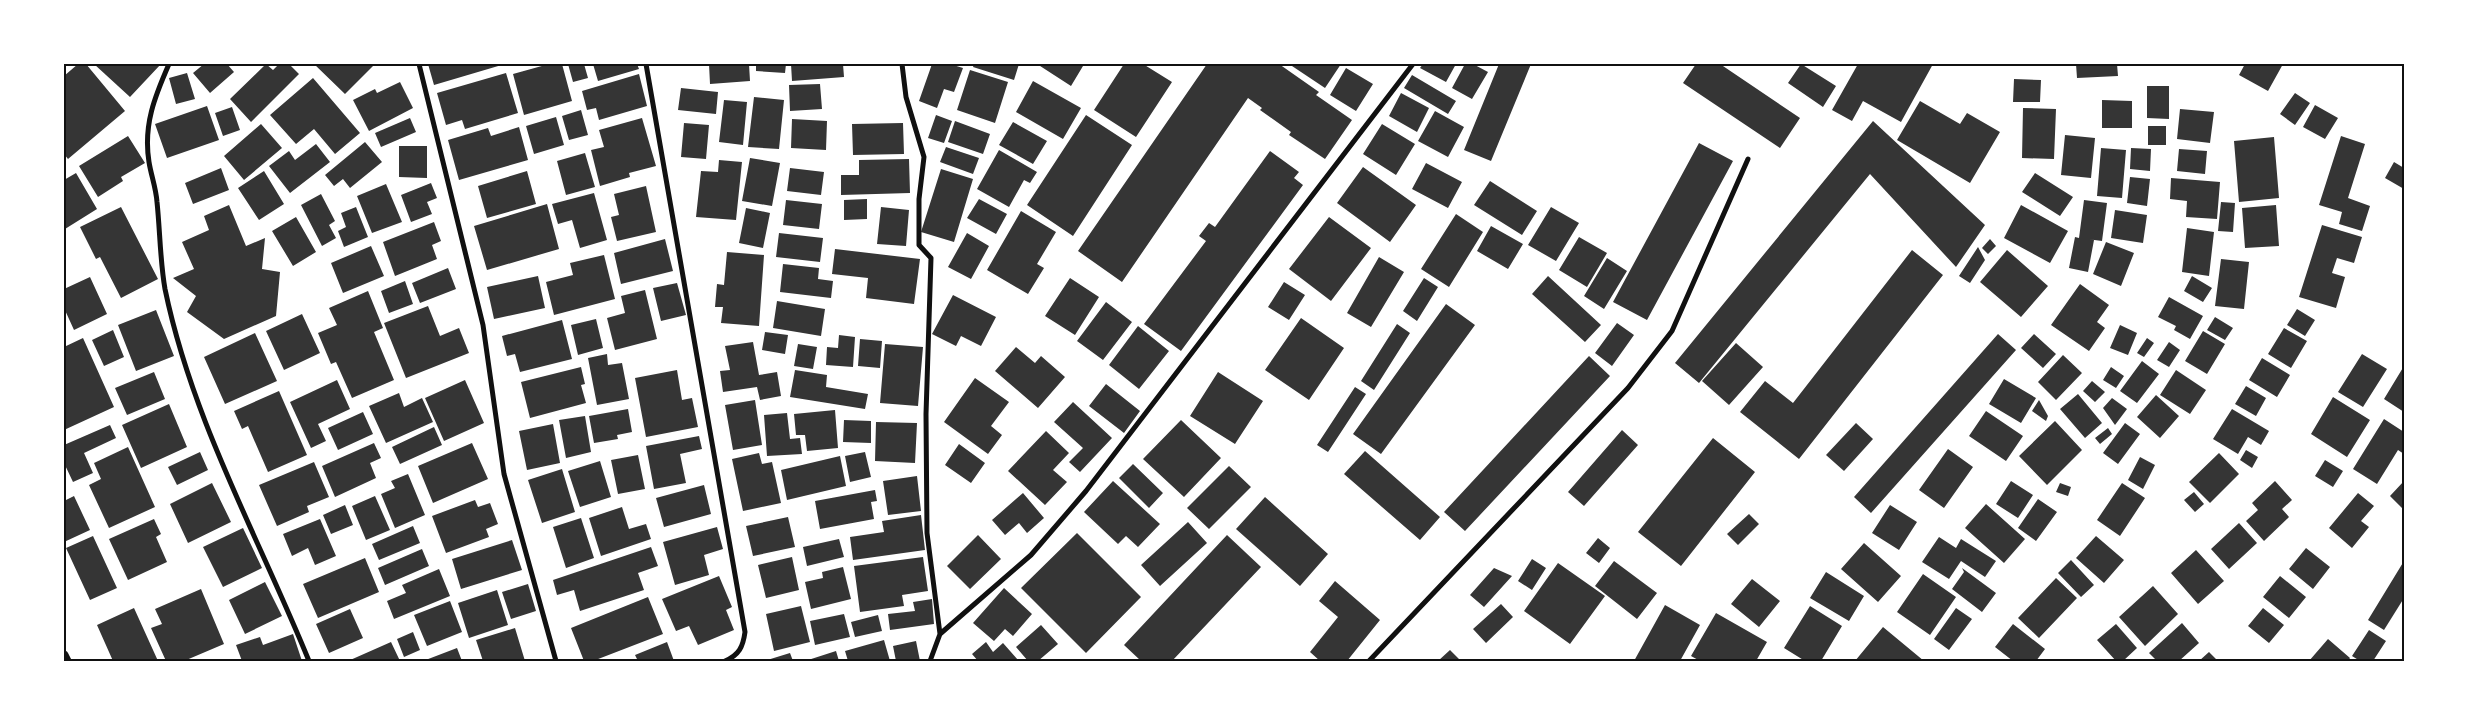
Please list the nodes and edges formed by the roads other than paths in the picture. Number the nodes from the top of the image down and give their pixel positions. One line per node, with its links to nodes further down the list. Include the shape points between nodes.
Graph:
1 (169, 64): 10 (street, via 153,99 147,126 165,287 175,329 212,440)
2 (419, 64): 11 (street, via 483,325 504,474)
3 (646, 64): 12 (street, via 745,632 743,648 735,657)
4 (902, 64): 7 (street, via 906,97 924,157 918,245 931,258 926,406 927,534)
5 (1413, 64): 7 (street, via 1086,492 1031,555)
6 (1748, 159): 14 (street, via 1672,331 1628,388)
7 (940, 634): 13 (street)
8 (64, 655): 9 (street)
9 (66, 661)
10 (309, 661)
11 (556, 661)
12 (725, 661)
13 (930, 661)
14 (1369, 661)

